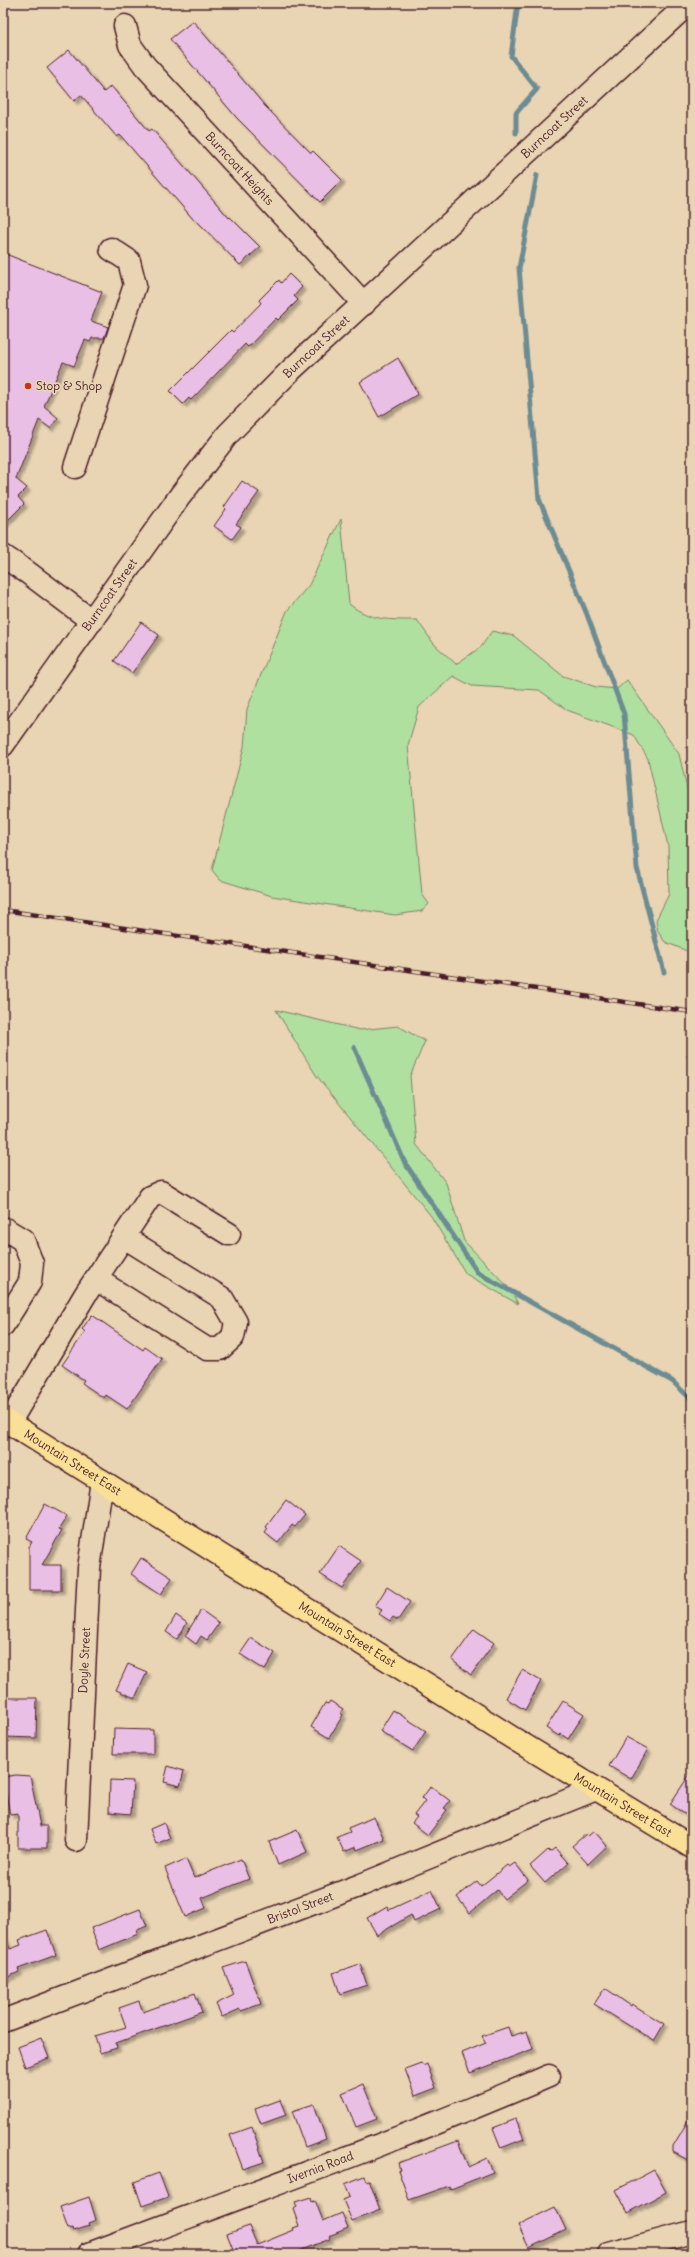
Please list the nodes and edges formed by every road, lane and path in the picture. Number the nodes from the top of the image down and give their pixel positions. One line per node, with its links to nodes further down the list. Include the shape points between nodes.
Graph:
1 (689, 3): 4 (street, Burncoat Street)
2 (125, 26): 4 (street, Burncoat Heights, via 130,45 146,66)
3 (111, 249): 5 (street, via 129,261 135,285)
4 (364, 304): 7 (street, Burncoat Street, via 291,370 228,434 180,496)
5 (75, 467)
6 (3, 556): 7 (street)
7 (92, 621): 8 (street, Burncoat Street)
8 (3, 745)
9 (3, 1228): 13 (street, via 23,1240 32,1263 30,1282)
10 (229, 1234): 11 (street, via 161,1192 150,1197)
11 (124, 1237): 12 (street); 12 (street, via 222,1298 236,1322 233,1337 220,1349 207,1349)
12 (96, 1279): 14 (street)
13 (3, 1325)
14 (6, 1421): 15 (main road, Mountain Street East)
15 (102, 1481): 16 (main road, Mountain Street East); 17 (street, Doyle Street, via 89,1568)
16 (596, 1789): 18 (main road, Mountain Street East); 19 (street, Bristol Street, via 374,1879)
17 (76, 1840)
18 (692, 1847)
19 (3, 2021)
20 (549, 2076): 22 (street, Ivernia Road, via 370,2149)
21 (692, 2232): 23 (street)
22 (89, 2254)
23 (609, 2254)

